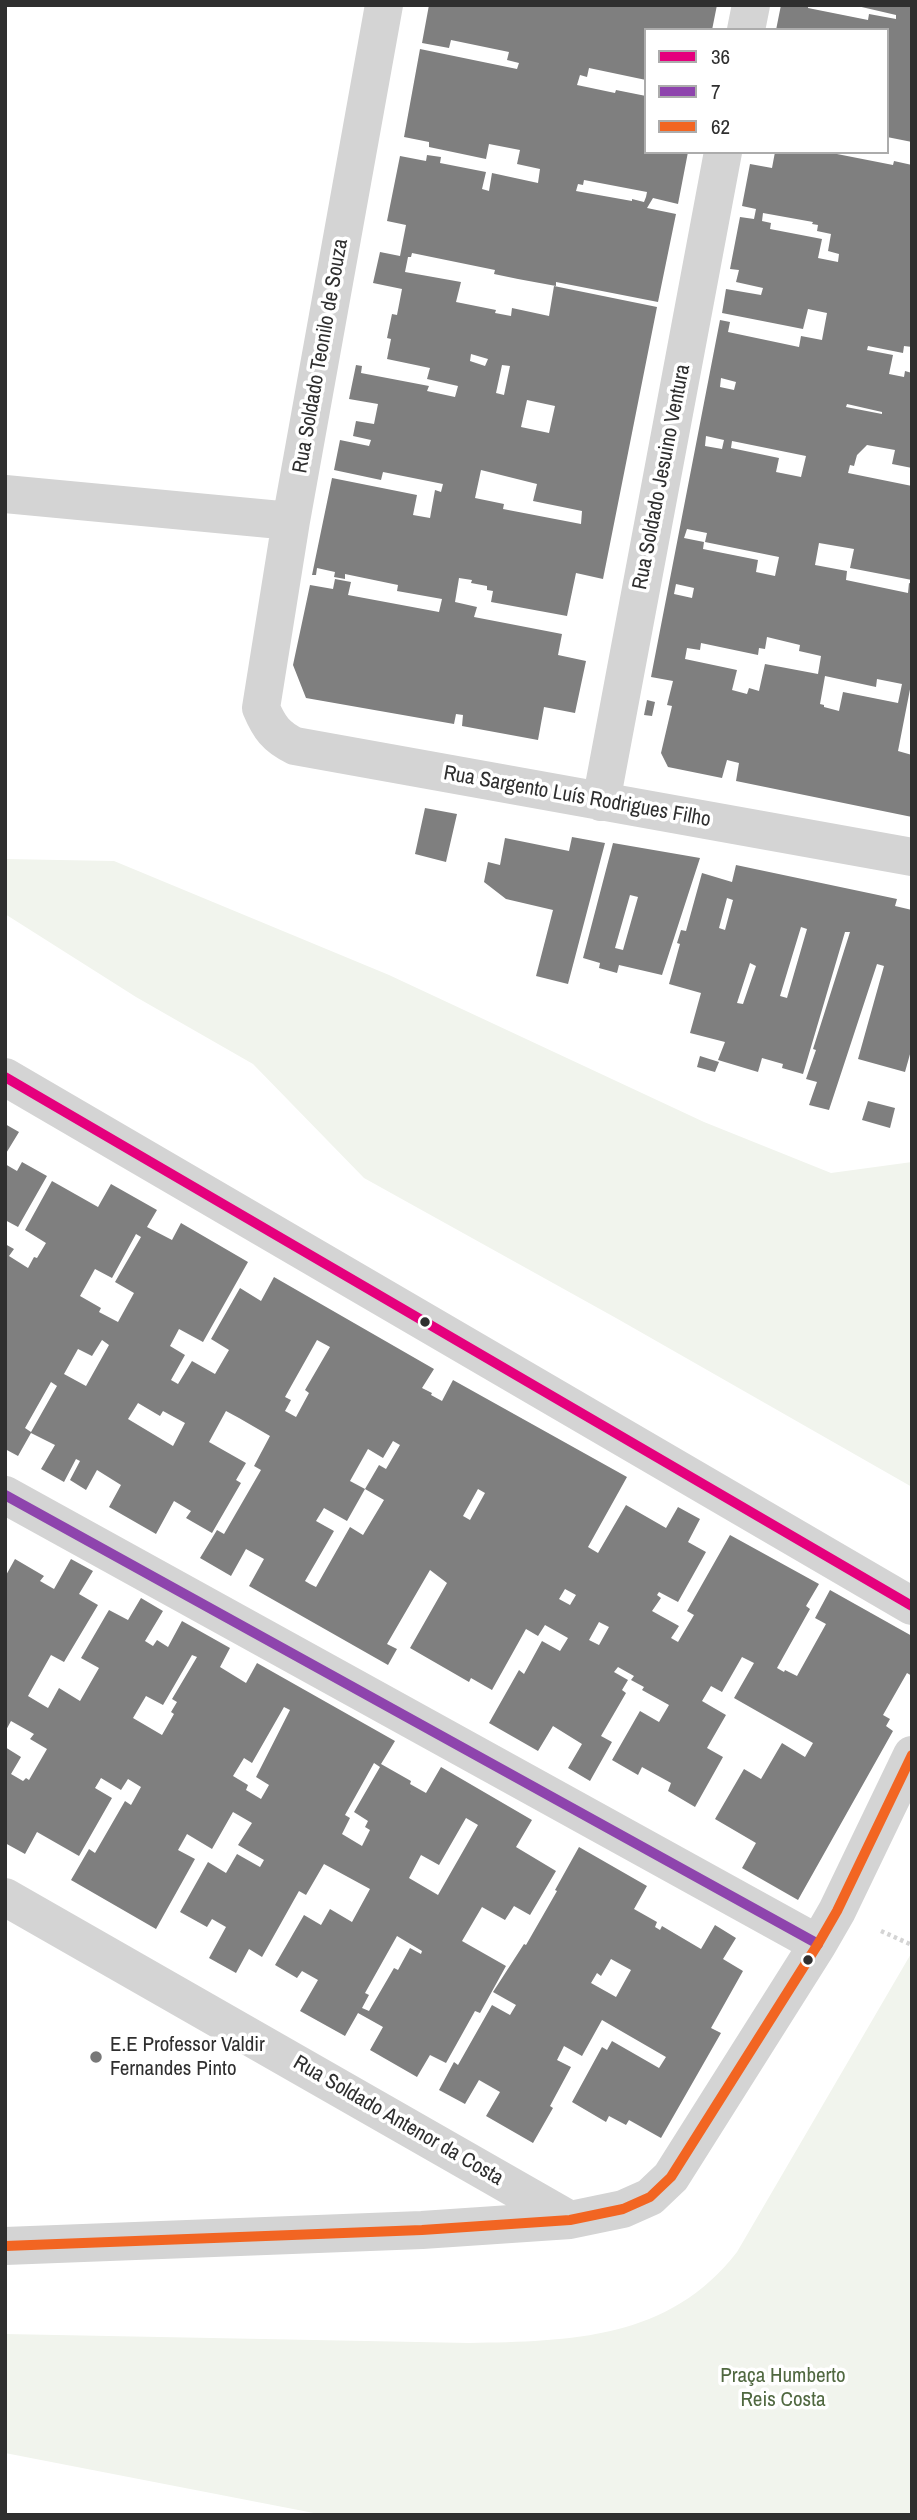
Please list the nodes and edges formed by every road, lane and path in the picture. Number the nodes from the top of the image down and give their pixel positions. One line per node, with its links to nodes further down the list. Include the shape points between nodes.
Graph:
1 (384, 5): 6 (street, Rua Soldado Teonilo de Souza)
2 (751, 5): 3 (street)
3 (746, 28)
4 (723, 154): 8 (street, Rua Soldado Jesuino Ventura)
5 (5, 494): 6 (street)
6 (292, 521): 7 (street, Rua Soldado Teonilo de Souza)
7 (261, 708): 8 (street, Rua Sargento Luís Rodrigues Filho, via 280,739 295,746)
8 (601, 802): 9 (street, Rua Sargento Luís Rodrigues Filho)
9 (912, 857)
10 (5, 1077): 12 (street)
11 (5, 1495): 15 (street)
12 (912, 1606)
13 (912, 1755): 15 (street)
14 (5, 1898): 16 (street, Rua Soldado Antenor da Costa)
15 (818, 1944): 16 (street, via 671,2177 650,2197 623,2209)
16 (570, 2220): 17 (street)
17 (5, 2246)

